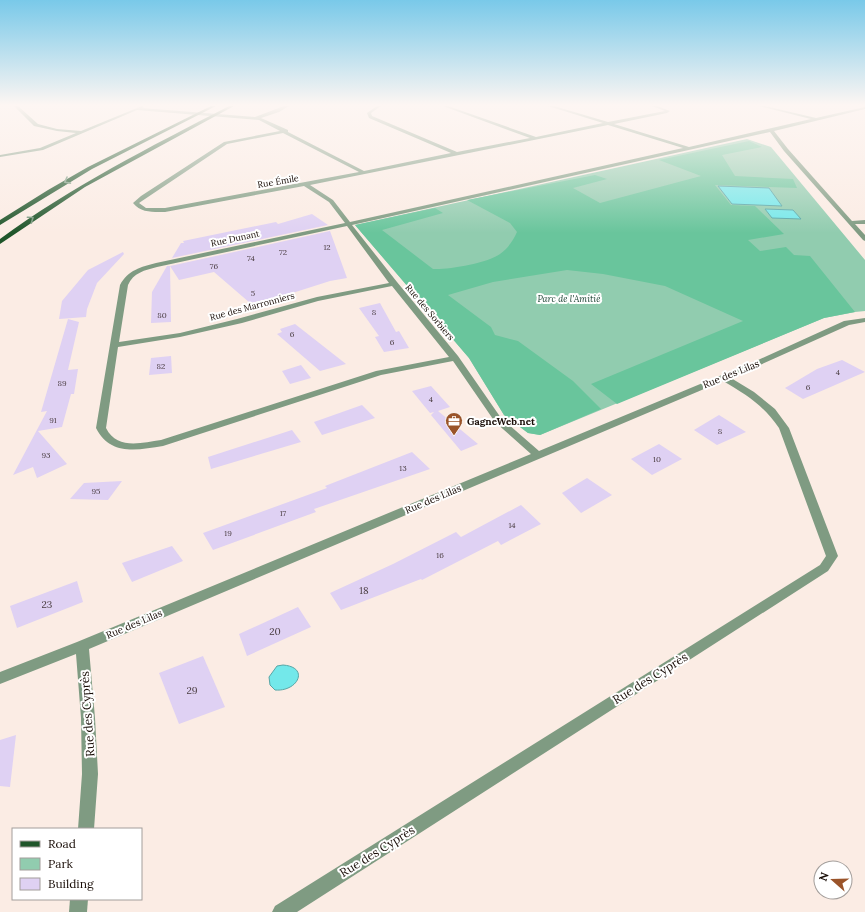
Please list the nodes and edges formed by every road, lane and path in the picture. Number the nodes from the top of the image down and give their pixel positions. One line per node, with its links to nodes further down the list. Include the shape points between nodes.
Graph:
1 (42, 149): 11 (street)
2 (129, 149): 15 (main road, one-way to 15, via 50,191)
3 (149, 149): 19 (main road, one-way to 3, via 73,191)
4 (217, 149): 13 (street, Rue Émile, via 144,196 136,203 138,206 143,209 165,210)
5 (318, 149): 12 (street)
6 (444, 149): 10 (street)
7 (486, 149): 10 (street, Rue Émile)
8 (689, 149): 17 (street, Rue Dunant)
9 (785, 149): 16 (street)
10 (457, 154): 12 (street, Rue Émile)
11 (0, 156)
12 (364, 173): 13 (street, Rue Émile)
13 (305, 184): 17 (street, Rue des Sorbiers, via 331,201)
14 (865, 222): 16 (street)
15 (0, 223)
16 (851, 223): 18 (street)
17 (348, 224): 20 (street, Rue des Sorbiers); 22 (street, Rue Dunant, via 136,271 129,276 124,285)
18 (865, 239)
19 (0, 242)
20 (394, 284): 22 (street, Rue des Marronniers, via 317,299 180,335); 23 (street, Rue des Sorbiers)
21 (865, 320): 24 (street, Rue des Lilas, via 847,323)
22 (115, 345): 23 (street, Rue Dunant, via 102,428 104,436 114,444 138,447 163,443 379,373)
23 (455, 358): 25 (street, Rue des Sorbiers, via 498,420)
24 (723, 377): 25 (street, Rue des Lilas); 31 (street, Rue des Cyprès, via 772,411 784,428 832,556 824,568)
25 (538, 455): 26 (street, Rue des Lilas)
26 (82, 646): 27 (street, Rue des Lilas); 28 (street, Rue des Cyprès, via 90,774)
27 (0, 678)
28 (86, 828)
29 (79, 900): 30 (street)
30 (78, 912)
31 (281, 912)

